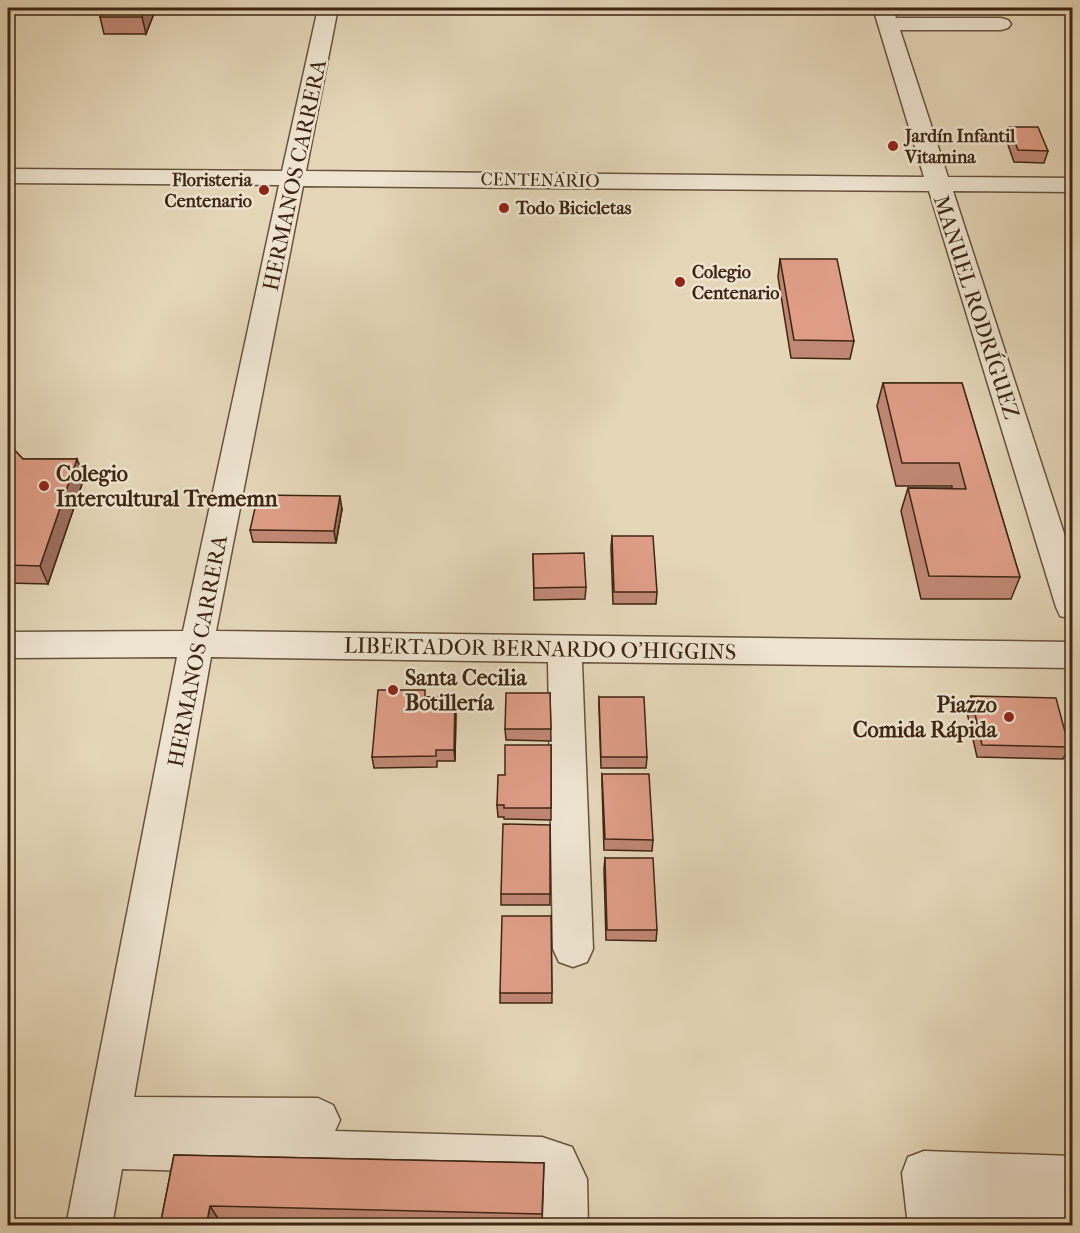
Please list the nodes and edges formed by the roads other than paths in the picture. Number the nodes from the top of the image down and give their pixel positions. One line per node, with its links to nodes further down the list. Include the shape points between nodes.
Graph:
1 (328, 8): 5 (street, HERMANOS CARRERA)
2 (885, 16): 3 (street); 6 (street, MANUEL RODRÍGUEZ)
3 (1001, 24)
4 (8, 177): 5 (street, CENTENARIO)
5 (293, 178): 6 (street, CENTENARIO); 9 (street, HERMANOS CARRERA)
6 (938, 183): 7 (street, CENTENARIO); 8 (street, MANUEL RODRÍGUEZ)
7 (1072, 185)
8 (1072, 607)
9 (197, 644): 10 (street, LIBERTADOR BERNARDO O'HIGGINS); 11 (street, LIBERTADOR BERNARDO O'HIGGINS); 15 (street, HERMANOS CARRERA)
10 (8, 645)
11 (565, 648): 12 (street, LIBERTADOR BERNARDO O'HIGGINS); 13 (street)
12 (1072, 655)
13 (573, 949)
14 (318, 1120): 15 (street)
15 (108, 1132): 19 (street, HERMANOS CARRERA); 20 (street, via 542,1159 556,1163 565,1179)
16 (1072, 1178): 17 (street)
17 (928, 1202): 18 (street)
18 (1072, 1214)
19 (89, 1226)
20 (565, 1226)

